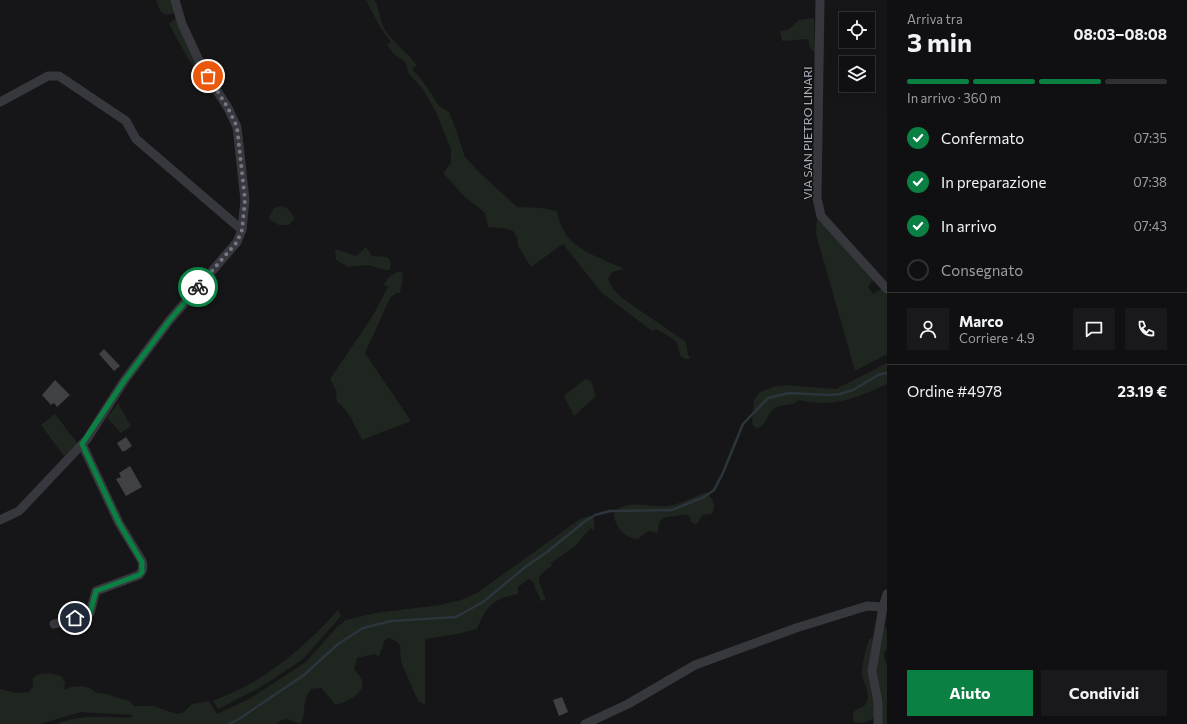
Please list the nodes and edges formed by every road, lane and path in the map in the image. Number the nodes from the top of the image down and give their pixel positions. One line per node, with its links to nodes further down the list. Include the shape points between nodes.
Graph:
1 (175, 0): 4 (street, via 182,24 201,65 237,127 245,200)
2 (820, 0): 5 (street, VIA SAN PIETRO LINARI, via 816,198 821,216)
3 (0, 102): 4 (street, via 48,76 59,76 126,121 136,139)
4 (242, 230): 6 (street, via 237,242 169,321 124,381)
5 (887, 289)
6 (82, 444): 7 (street, via 19,511); 10 (street, via 143,568 139,575 96,591 90,613)
7 (0, 519)
8 (887, 594): 9 (street)
9 (883, 607): 11 (street, via 867,606 796,628 695,665 628,704); 12 (street, via 872,671 878,702)
10 (54, 624)
11 (585, 724)
12 (878, 724)

